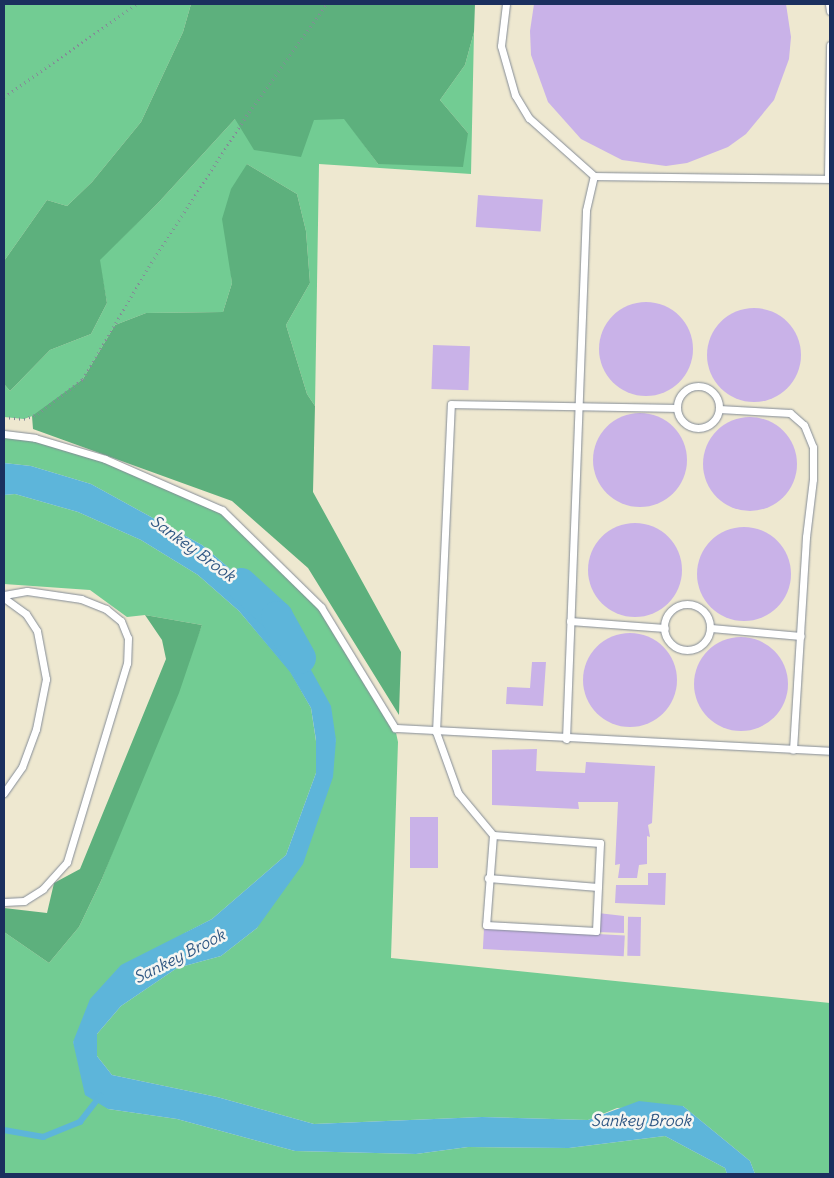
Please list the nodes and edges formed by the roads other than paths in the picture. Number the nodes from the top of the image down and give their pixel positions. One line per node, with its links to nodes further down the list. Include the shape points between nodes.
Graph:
1 (506, 4): 5 (lane, via 501,46 515,95 529,118)
2 (829, 4): 3 (lane)
3 (830, 11)
4 (830, 45): 6 (lane)
5 (594, 176): 6 (lane); 7 (lane, via 586,210)
6 (829, 179)
7 (580, 405): 8 (lane); 12 (lane); 16 (lane, via 451,404)
8 (676, 408): 9 (lane, via 682,422 694,429 714,422); 9 (lane, via 685,390 698,386 711,390)
9 (719, 409): 15 (lane, via 790,413 804,425 813,447)
10 (4, 434): 16 (lane, via 35,438 105,459 222,510 320,607 395,728)
11 (4, 597): 20 (lane, via 26,614 37,631 46,679 36,729 25,760); 24 (lane, via 27,592 81,599 106,609 121,621 128,638 127,663 67,862 43,889 24,901)
12 (570, 621): 13 (lane); 17 (lane)
13 (664, 628): 14 (lane, via 670,642 691,650 705,642); 14 (lane, via 668,614 687,604 707,614)
14 (710, 628): 15 (lane)
15 (801, 636): 18 (lane)
16 (436, 732): 17 (lane); 21 (lane, via 458,794)
17 (566, 739): 18 (lane)
18 (794, 750): 19 (lane)
19 (830, 751)
20 (4, 792)
21 (493, 835): 22 (lane); 23 (lane, via 600,843)
22 (488, 878): 23 (lane); 23 (lane, via 486,925 596,931)
23 (598, 887)
24 (4, 902)

